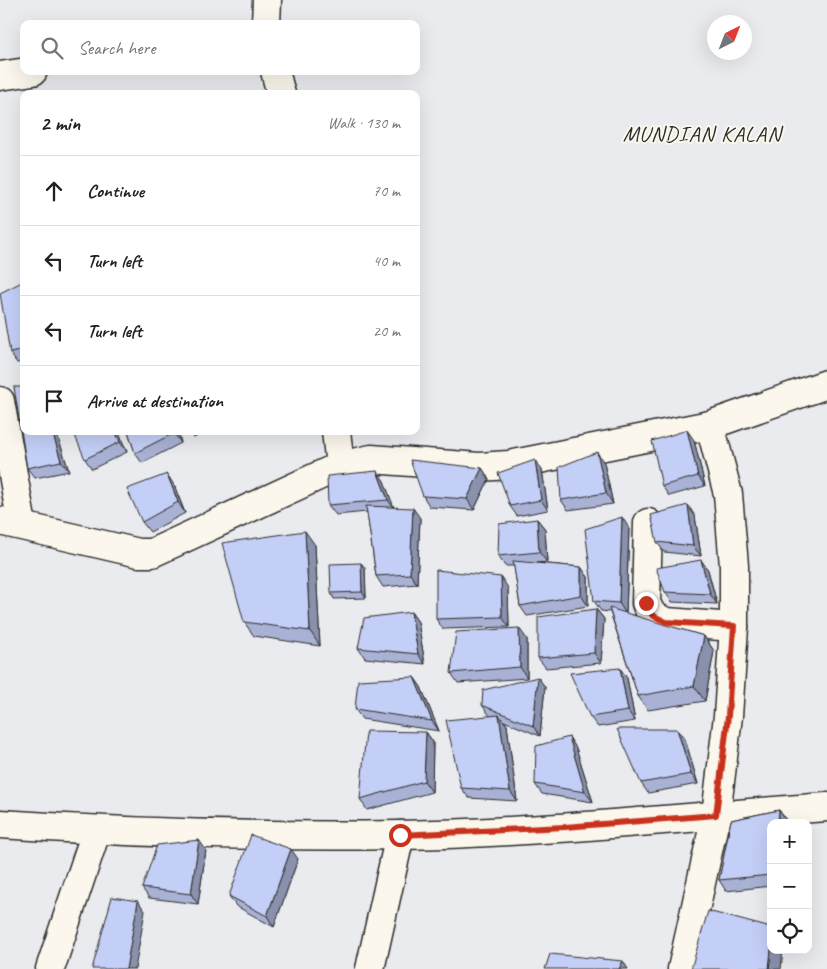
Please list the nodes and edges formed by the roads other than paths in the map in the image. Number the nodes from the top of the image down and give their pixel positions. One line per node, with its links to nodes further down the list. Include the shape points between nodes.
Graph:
1 (267, 0): 2 (street)
2 (266, 20)
3 (20, 73): 5 (street)
4 (276, 75): 6 (street)
5 (0, 76)
6 (279, 90)
7 (827, 384): 9 (street)
8 (0, 401): 12 (street)
9 (710, 425): 11 (street, via 495,467 371,459); 14 (street, via 728,494 734,566)
10 (336, 435): 11 (street)
11 (340, 466): 12 (street, via 152,553 139,553)
12 (11, 523)
13 (648, 523): 14 (street, via 646,603 652,615 666,622)
14 (734, 626): 16 (street, via 728,716)
15 (827, 807): 16 (street)
16 (716, 815): 19 (street); 22 (street)
17 (0, 824): 18 (street)
18 (96, 832): 19 (street); 20 (street)
19 (400, 835): 21 (street)
20 (50, 969)
21 (370, 969)
22 (682, 969)

